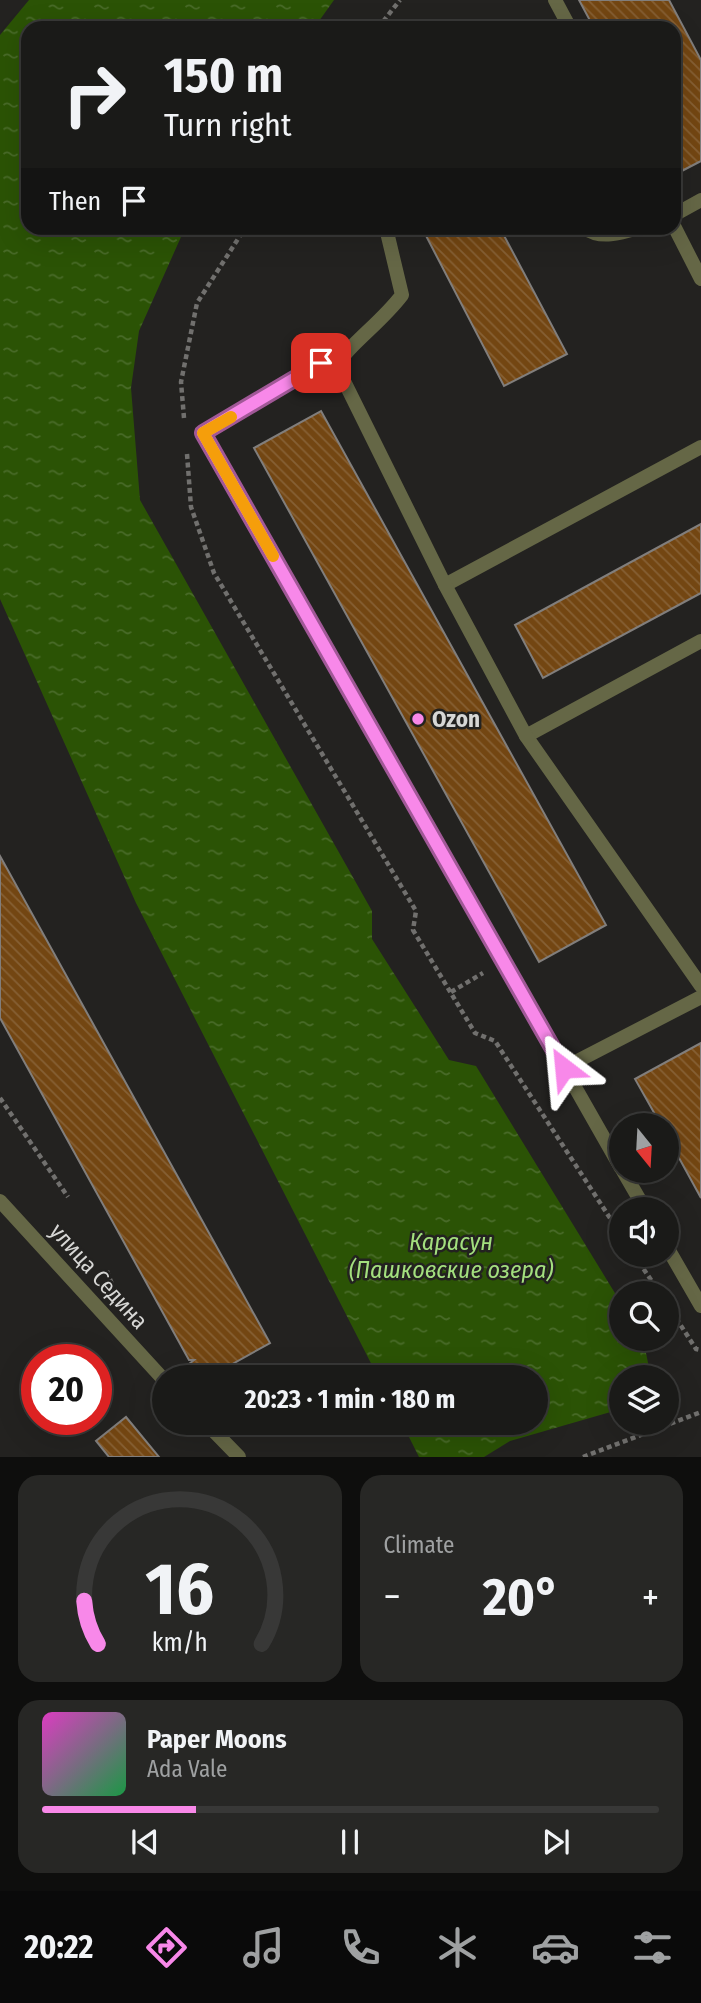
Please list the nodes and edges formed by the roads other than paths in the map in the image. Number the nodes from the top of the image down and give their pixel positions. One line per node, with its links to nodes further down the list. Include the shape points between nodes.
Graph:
1 (555, 0): 2 (street)
2 (566, 21)
3 (701, 200): 4 (street)
4 (681, 211)
5 (388, 235): 8 (street, via 402,295 387,315 345,351)
6 (679, 235): 7 (street)
7 (701, 279)
8 (331, 372): 10 (street, via 345,383); 15 (street, via 321,363 203,433)
9 (701, 447): 10 (street)
10 (445, 585): 12 (street)
11 (701, 641): 12 (street)
12 (526, 736): 13 (street)
13 (701, 986)
14 (701, 997): 15 (street)
15 (564, 1068): 16 (street)
16 (609, 1146)
17 (0, 1201): 20 (street, улица Седина)
18 (679, 1267): 19 (street)
19 (701, 1306)
20 (152, 1367)
21 (218, 1435): 22 (street)
22 (239, 1457)

